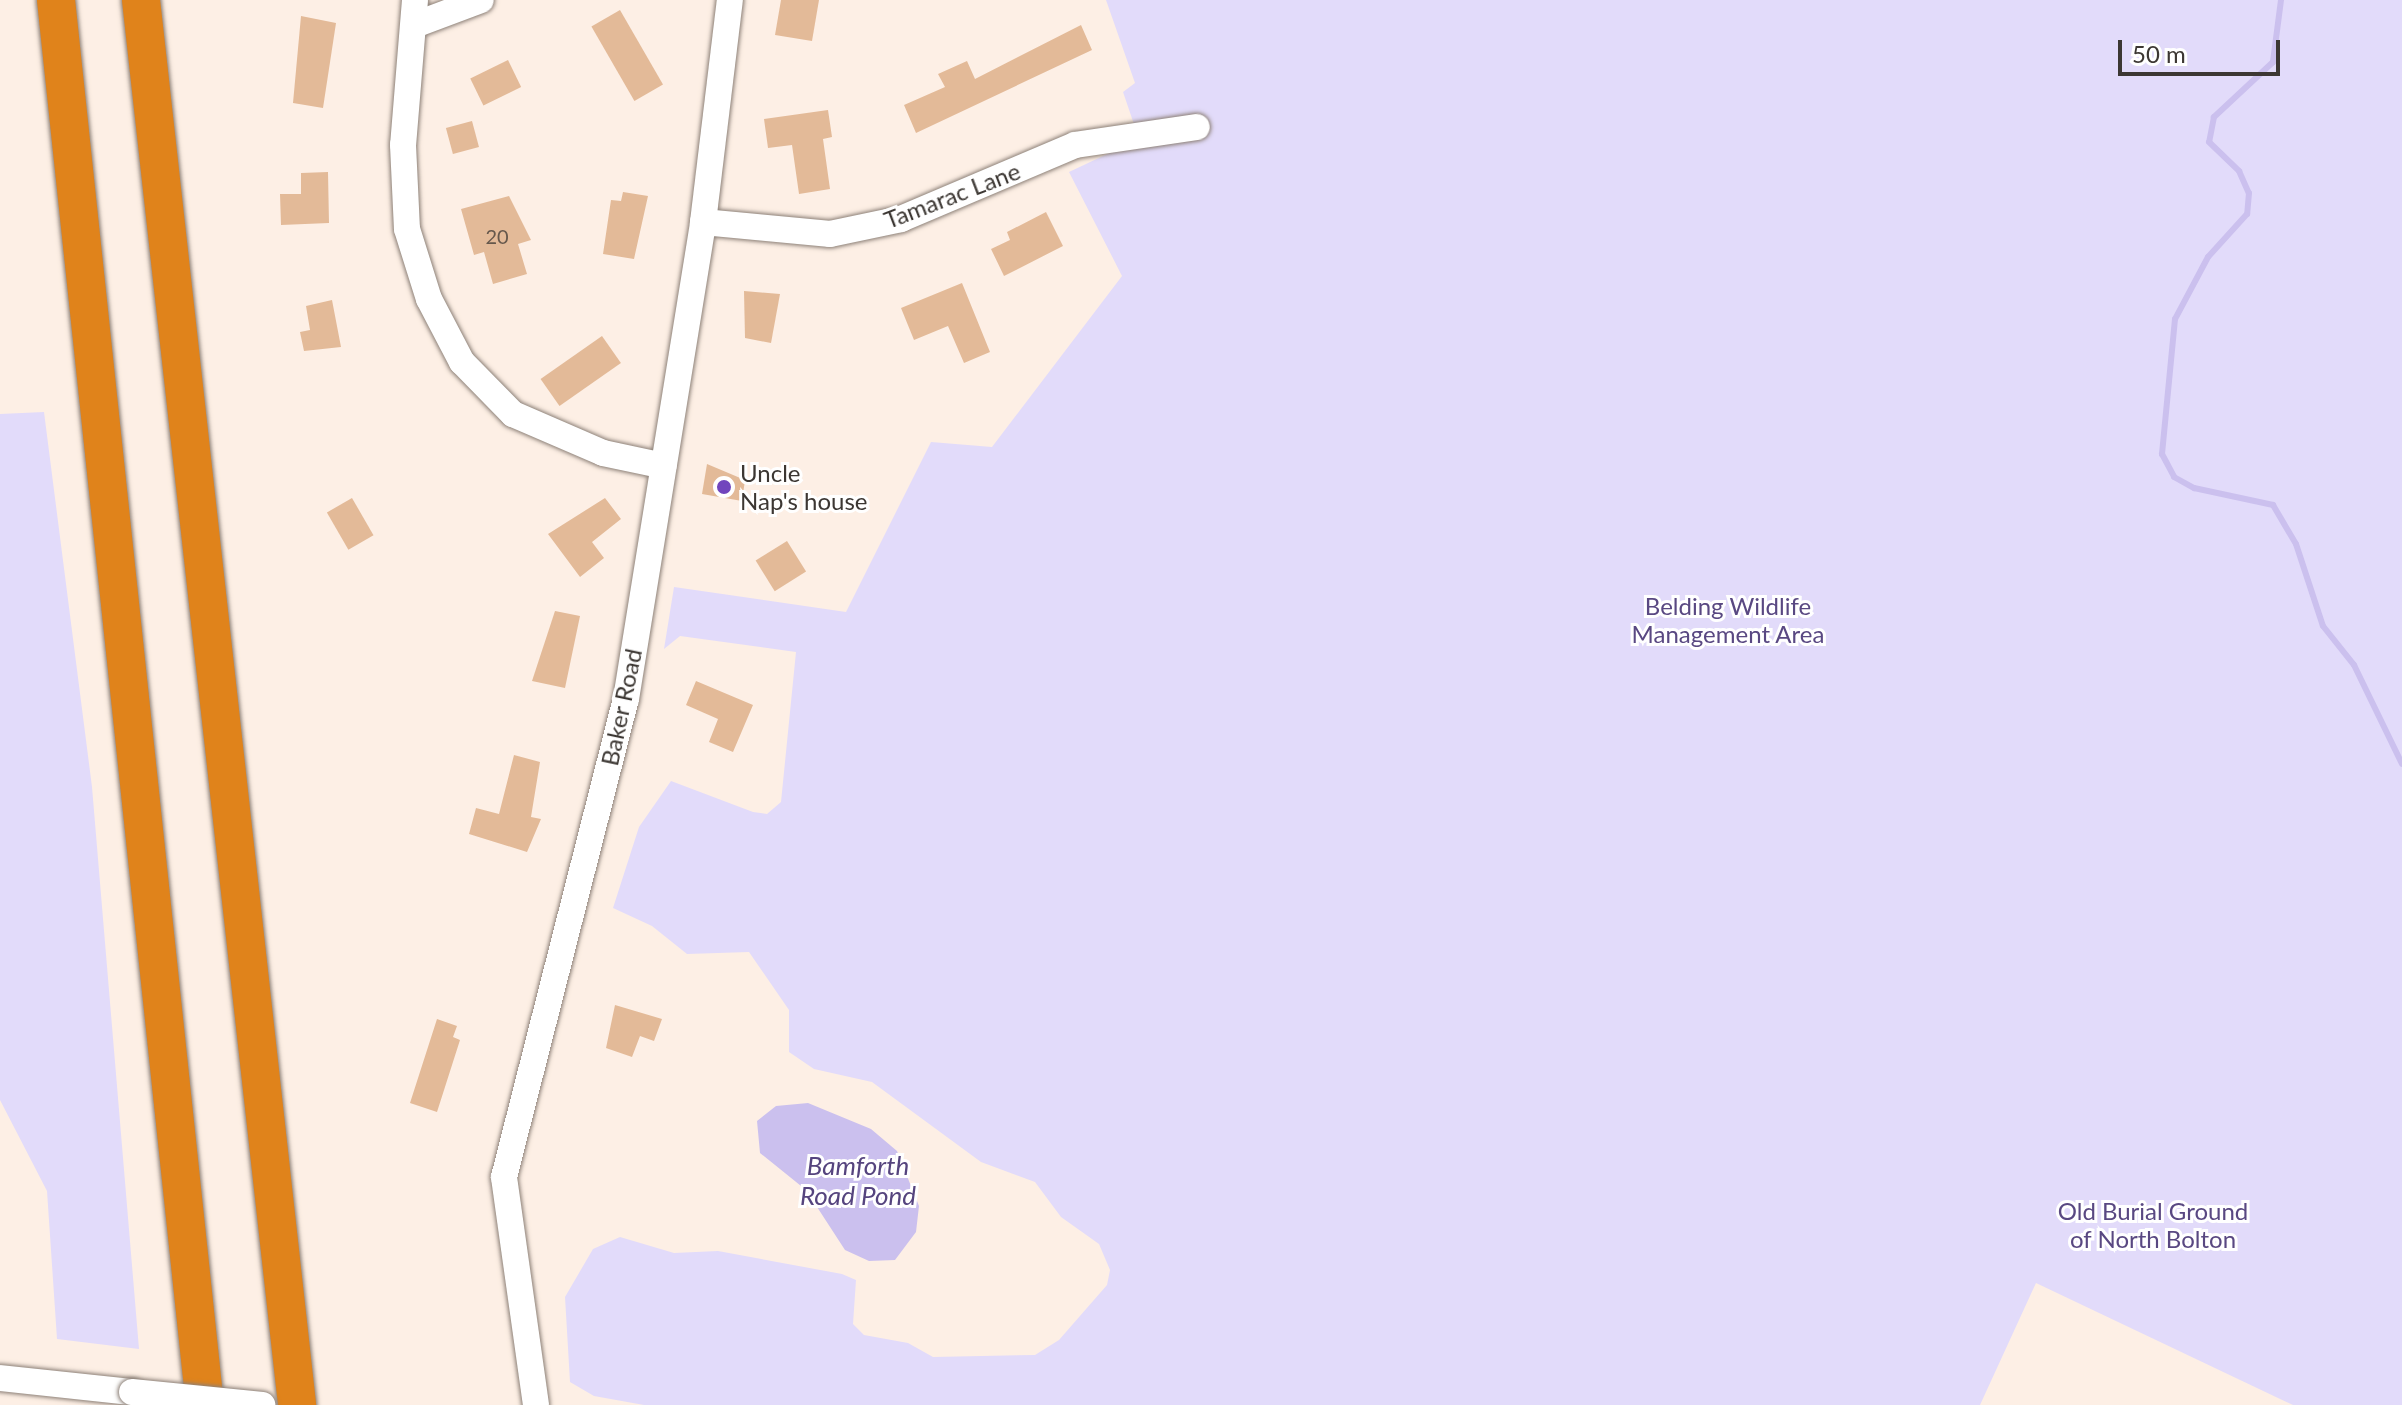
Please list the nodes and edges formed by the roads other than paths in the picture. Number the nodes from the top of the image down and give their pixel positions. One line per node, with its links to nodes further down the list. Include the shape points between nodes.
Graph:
1 (56, 0): 10 (highway)
2 (141, 0): 12 (highway)
3 (481, 0): 5 (street)
4 (730, 0): 7 (street, Baker Road)
5 (416, 12): 8 (street, via 403,145 407,229 429,299 462,362 513,414 603,453)
6 (1197, 127): 7 (street, Tamarac Lane, via 1075,145 901,219 830,234)
7 (703, 222): 8 (street, Baker Road)
8 (664, 466): 13 (street, Baker Road, via 626,699 504,1177)
9 (0, 1378): 11 (street, bridge)
10 (205, 1405)
11 (262, 1405)
12 (297, 1405)
13 (536, 1405)

